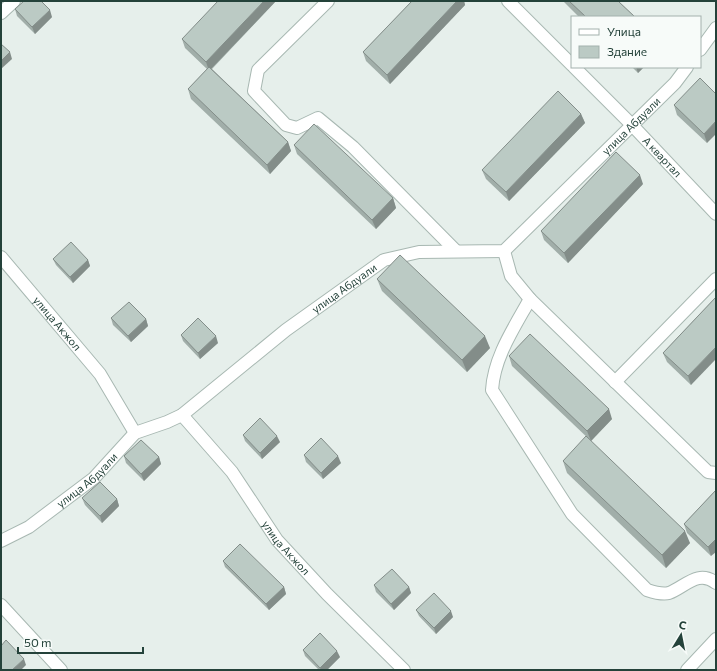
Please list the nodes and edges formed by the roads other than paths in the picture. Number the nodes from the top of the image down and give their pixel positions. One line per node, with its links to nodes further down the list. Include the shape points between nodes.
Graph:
1 (14, 1): 4 (street)
2 (328, 1): 13 (street, via 258,70 254,91 286,125 298,128 318,118 353,147)
3 (508, 1): 7 (street, А квартал)
4 (1, 13)
5 (716, 28): 6 (street)
6 (701, 49)
7 (571, 64)
8 (575, 68): 10 (street, А квартал)
9 (686, 68): 10 (street, улица Абдуали, via 675,83)
10 (632, 124): 11 (street, А квартал); 12 (street, улица Абдуали)
11 (716, 214)
12 (504, 250): 13 (street, улица Абдуали); 16 (street, via 511,276)
13 (456, 251): 18 (street, улица Абдуали, via 418,252 384,260 286,330)
14 (1, 257): 19 (street, улица Акжол, via 100,374)
15 (716, 279): 17 (street)
16 (530, 300): 17 (street); 22 (street, via 493,372 492,390 572,514 647,590 668,593 692,579 703,578)
17 (615, 382): 20 (street, via 708,472)
18 (182, 415): 19 (street, улица Абдуали); 26 (street, улица Акжол, via 232,472 277,540)
19 (135, 433): 21 (street, улица Абдуали, via 94,478 29,527)
20 (716, 473)
21 (1, 542)
22 (716, 583)
23 (1, 605): 25 (street)
24 (716, 640): 27 (street)
25 (61, 670)
26 (404, 670)
27 (687, 670)

